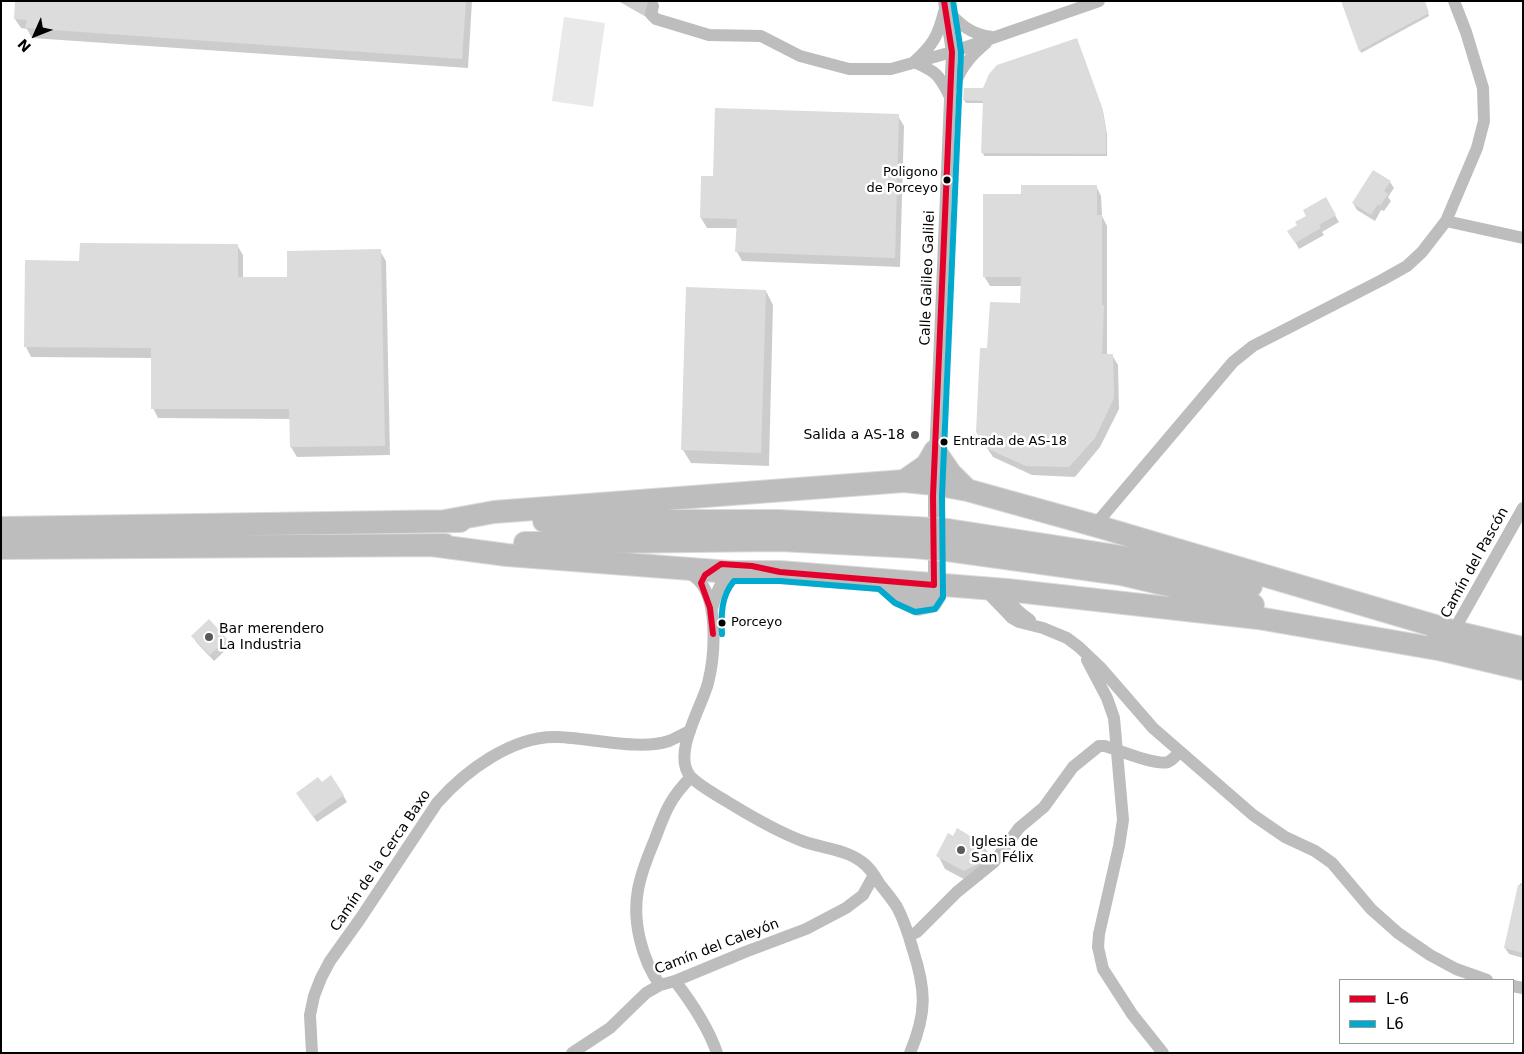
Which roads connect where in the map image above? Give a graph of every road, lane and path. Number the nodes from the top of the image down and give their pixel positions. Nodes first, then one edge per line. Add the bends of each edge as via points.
1 (1099, 1) edge
2 (1454, 1) edge
3 (944, 5) edge
4 (653, 6) dead end
5 (994, 37) junction
6 (952, 52) junction
7 (914, 62) junction
8 (950, 98) junction
9 (1446, 221) junction
10 (1523, 238) edge
11 (935, 451) junction
12 (904, 481) junction
13 (934, 490) junction
14 (967, 490) junction
15 (1523, 508) edge
16 (446, 520) junction
17 (1100, 527) junction
18 (1, 528) edge
19 (915, 538) junction
20 (431, 545) junction
21 (1, 548) edge
22 (720, 573) junction
23 (934, 585) junction
24 (983, 588) junction
25 (1007, 590) junction
26 (712, 612) junction
27 (1043, 628) junction
28 (1448, 637) junction
29 (1079, 647) junction
30 (1523, 648) edge
31 (1523, 668) edge
32 (690, 731) junction
33 (1117, 750) junction
34 (1180, 752) junction
35 (691, 777) junction
36 (874, 875) junction
37 (909, 936) junction
38 (1485, 979) edge
39 (675, 981) junction
40 (660, 985) junction
41 (312, 1053) edge
42 (572, 1053) edge
43 (717, 1053) edge
44 (910, 1053) edge
45 (1163, 1053) edge

1 - 5 street
2 - 9 street via 1484,88 1484,121 1477,148
3 - 5 street via 959,24 979,35
3 - 6 street, Calle Galileo Galilei
3 - 7 street via 939,29 930,47
4 - 7 street via 651,14 656,19 708,35 761,36 800,56 849,69 891,69
5 - 6 street
5 - 8 street via 960,70
6 - 7 street
6 - 8 street, Calle Galileo Galilei
7 - 8 street via 942,78
8 - 11 street, Calle Galileo Galilei
9 - 10 street
9 - 17 street via 1422,252 1406,266 1253,346 1233,362 1101,518
11 - 12 highway via 927,465
11 - 13 street, Calle Galileo Galilei
11 - 14 highway
12 - 13 highway
12 - 16 highway via 494,512
13 - 14 highway
13 - 23 street, Calle Galileo Galilei
14 - 17 highway
15 - 28 street, Camín del Pascón
16 - 18 highway
16 - 19 highway via 779,521
17 - 28 highway
19 - 20 highway
19 - 28 highway, bridge via 1122,557
20 - 21 highway
20 - 22 highway via 507,555
22 - 23 highway via 752,566 780,572 883,581 918,604 931,601 935,594
22 - 26 street via 722,580
22 - 26 street via 707,597
23 - 24 highway
24 - 25 highway
24 - 27 street via 1012,618
25 - 27 street via 1008,599 1018,612
25 - 28 highway
26 - 32 street via 710,674
27 - 29 street
28 - 30 highway
28 - 31 highway
29 - 33 street via 1107,698 1114,718
29 - 34 street via 1153,728
32 - 35 street via 685,756 686,769
32 - 41 street, Camín de la Cerca Baxo via 668,741 642,744 540,738 483,761 449,789 330,961 314,996 310,1015
33 - 34 street via 1166,762
33 - 37 street via 1099,746 1073,767 1044,807 1019,828 994,862
33 - 45 street via 1123,820 1098,947 1107,975
34 - 38 street via 1284,837 1315,850 1332,863 1371,909 1398,933 1456,969
35 - 36 street via 737,808 781,831 863,862
35 - 40 street via 671,799 642,871 637,892 637,920 643,954
36 - 37 street via 897,908
36 - 39 street, Camín del Caleyón via 862,895 846,908 806,929
37 - 44 street via 923,984 924,1003
39 - 40 street, Camín del Caleyón
39 - 43 street via 712,1039
40 - 42 street, Camín del Caleyón via 646,993 610,1028

